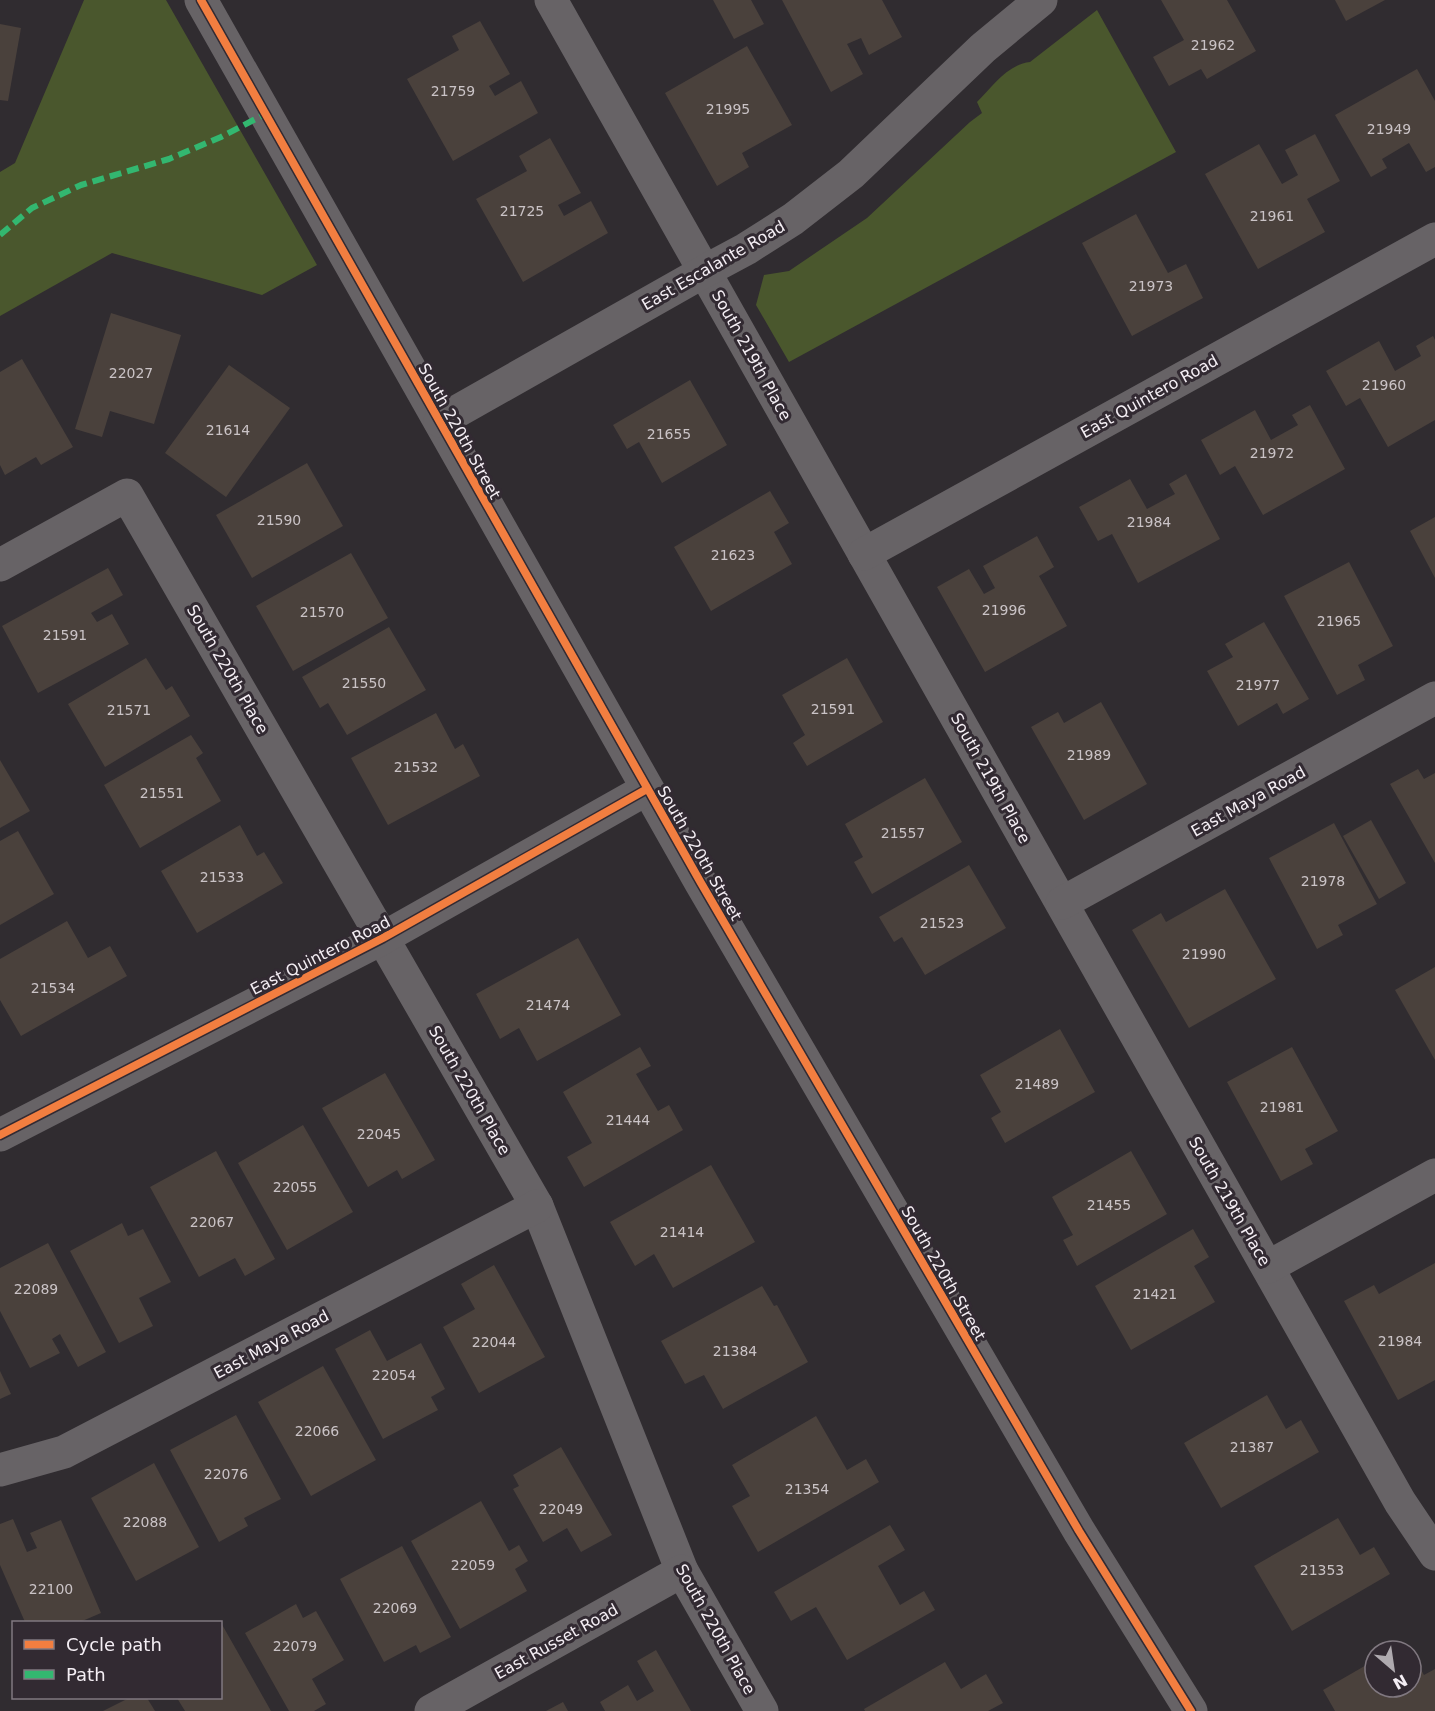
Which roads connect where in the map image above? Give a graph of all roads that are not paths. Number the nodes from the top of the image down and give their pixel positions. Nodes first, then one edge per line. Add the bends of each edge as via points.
1 (201, 0) edge
2 (551, 0) edge
3 (1041, 0) edge
4 (1435, 238) edge
5 (705, 271) junction
6 (440, 421) junction
7 (864, 554) junction
8 (0, 565) edge
9 (1435, 698) edge
10 (647, 789) junction
11 (1062, 903) junction
12 (383, 938) junction
13 (2, 1129) edge
14 (1435, 1175) edge
15 (537, 1206) junction
16 (1268, 1267) junction
17 (0, 1470) edge
18 (1435, 1554) edge
19 (682, 1571) junction
20 (430, 1711) edge
21 (762, 1711) edge
22 (1191, 1711) edge

1 - 6 street, South 220th Street
2 - 5 street, South 219th Place
3 - 5 street, East Escalante Road via 984,48 851,174 793,219
4 - 7 street, East Quintero Road
5 - 6 street, East Escalante Road
5 - 7 street, South 219th Place
6 - 10 street, South 220th Street
7 - 11 street, South 219th Place
8 - 12 street, South 220th Place via 127,495
9 - 11 street, East Maya Road
10 - 12 street, East Quintero Road
10 - 22 street, South 220th Street via 1079,1532
11 - 16 street, South 219th Place
12 - 13 street, East Quintero Road
12 - 15 street, South 220th Place
14 - 16 street
15 - 17 street, East Maya Road via 64,1452
15 - 19 street, South 220th Place
16 - 18 street, South 219th Place via 1400,1502
19 - 20 street, East Russet Road
19 - 21 street, South 220th Place

